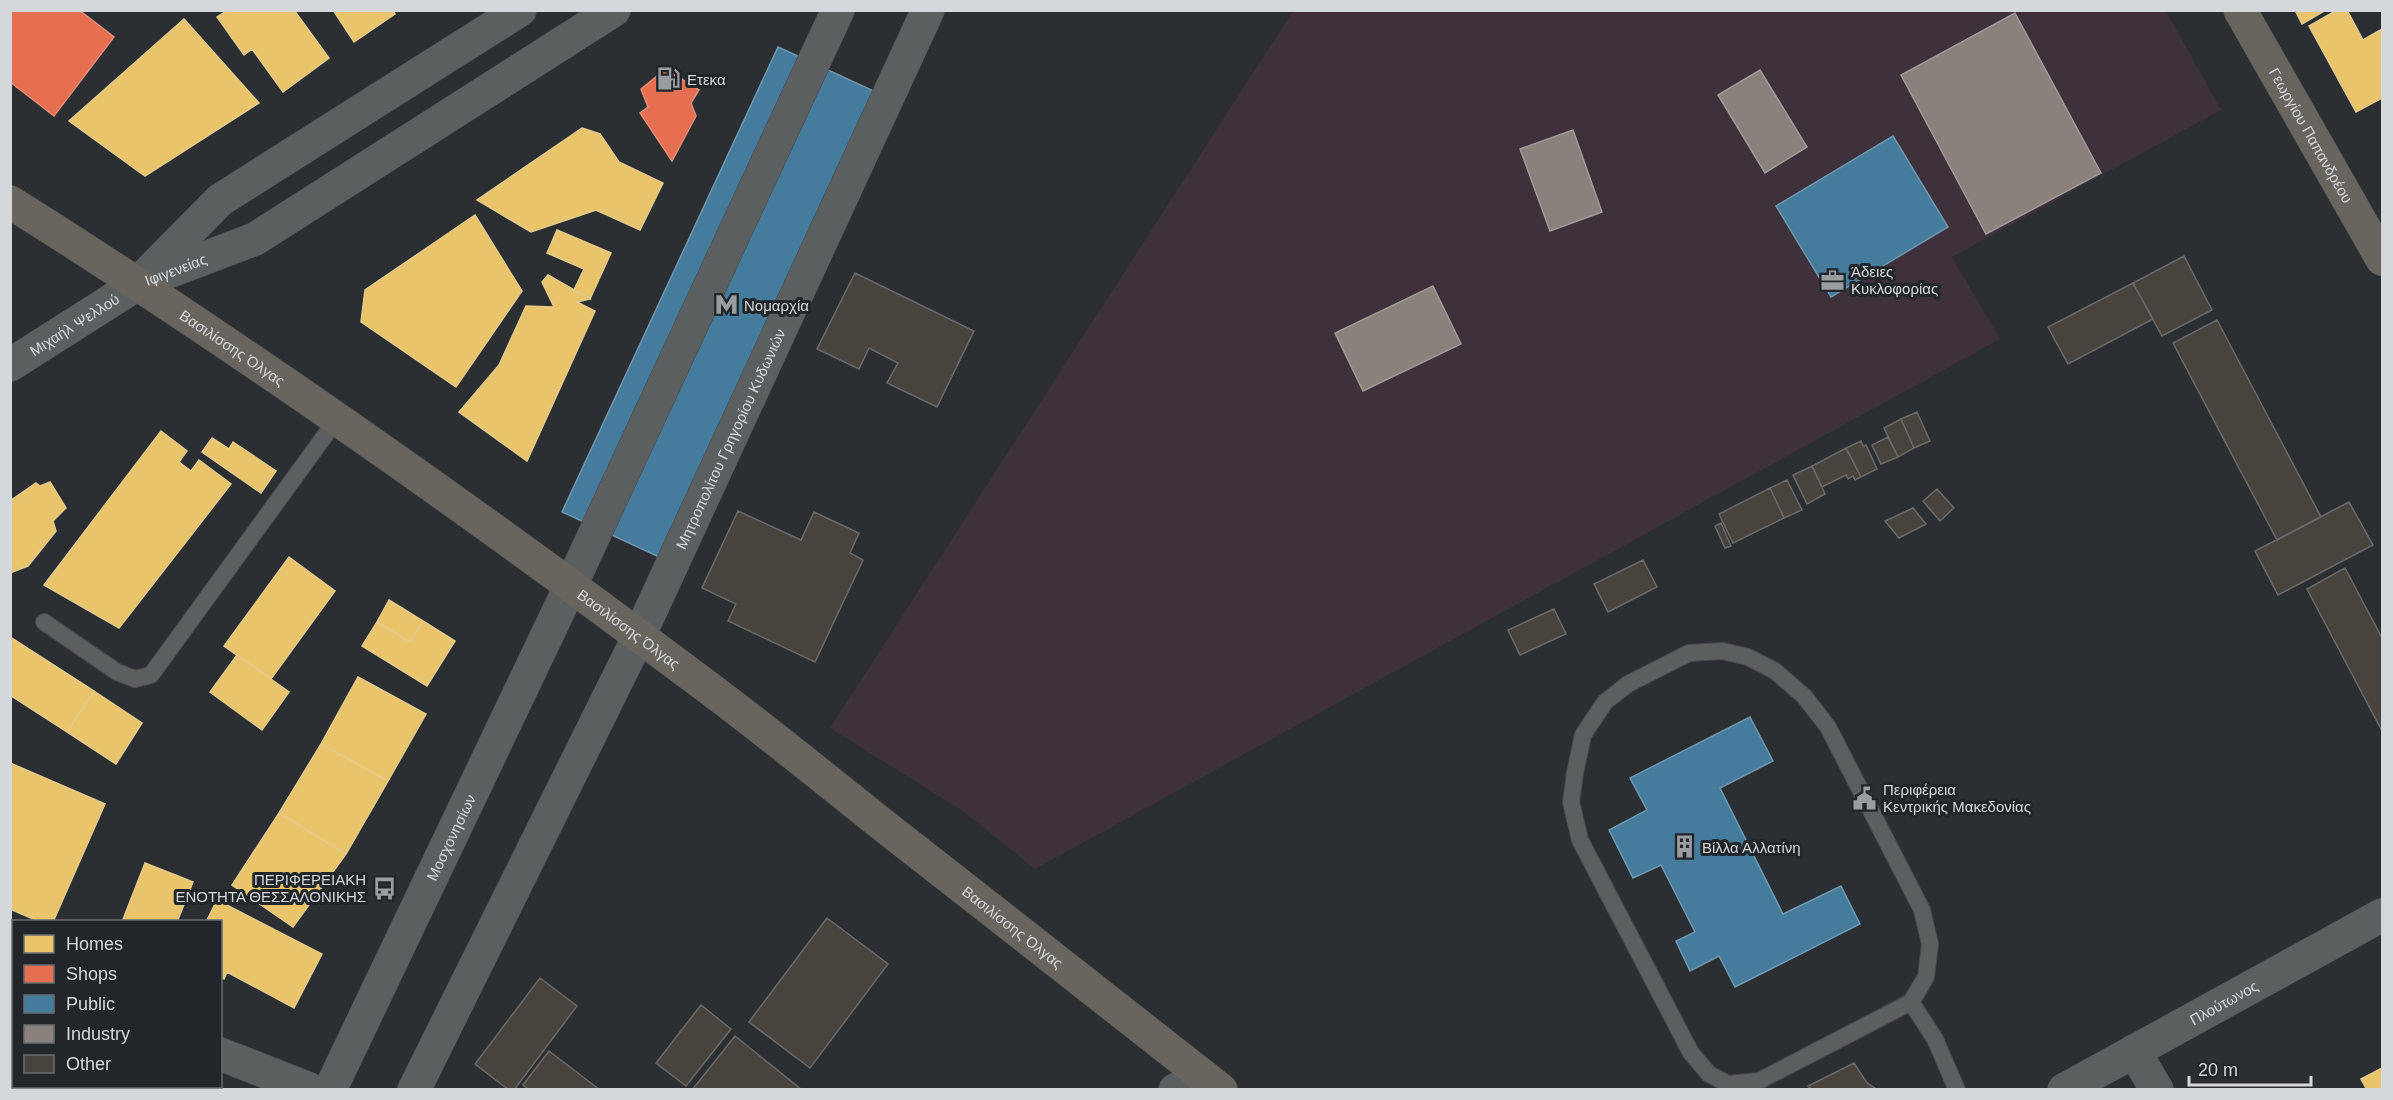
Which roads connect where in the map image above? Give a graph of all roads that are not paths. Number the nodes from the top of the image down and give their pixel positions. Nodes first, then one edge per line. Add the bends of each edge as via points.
1 (520, 10) edge
2 (614, 10) edge
3 (838, 10) edge
4 (928, 10) edge
5 (2240, 10) edge
6 (10, 202) edge
7 (2382, 259) edge
8 (139, 283) junction
9 (10, 365) edge
10 (337, 419) junction
11 (571, 585) junction
12 (44, 622) dead end
13 (639, 636) junction
14 (2382, 915) edge
15 (1911, 1002) junction
16 (2134, 1051) junction
17 (222, 1055) edge
18 (1200, 1085) edge
19 (312, 1089) edge
20 (330, 1089) edge
21 (415, 1089) edge
22 (1957, 1089) edge
23 (2064, 1089) edge
24 (2157, 1089) edge

1 - 8 main road, Ιφιγενείας via 220,200
2 - 8 main road, Ιφιγενείας via 255,239
3 - 11 main road
4 - 13 main road, Μητροπολίτου Γρηγορίου Κυδωνιών
5 - 7 main road, Γεωργίου Παπανδρέου
6 - 8 main road, Βασιλίσσης Όλγας
8 - 9 main road, Μιχαήλ Ψελλού
8 - 10 main road, Βασιλίσσης Όλγας
10 - 11 main road, Βασιλίσσης Όλγας
10 - 12 lane via 152,675 135,679 117,672
11 - 13 main road, Βασιλίσσης Όλγας
11 - 20 main road, Μοσχονησίων
13 - 18 main road, Βασιλίσσης Όλγας via 1034,941
13 - 21 main road
14 - 16 main road, Πλούτωνος
15 - 15 lane via 1926,977 1930,944 1922,910 1828,727 1804,696 1775,671 1748,657 1723,651 1689,654 1628,684 1605,702 1583,735 1575,773 1571,801 1580,840 1691,1053 1709,1074 1728,1084 1759,1081
15 - 22 lane via 1935,1039
16 - 23 main road, Πλούτωνος
16 - 24 main road
17 - 19 main road

